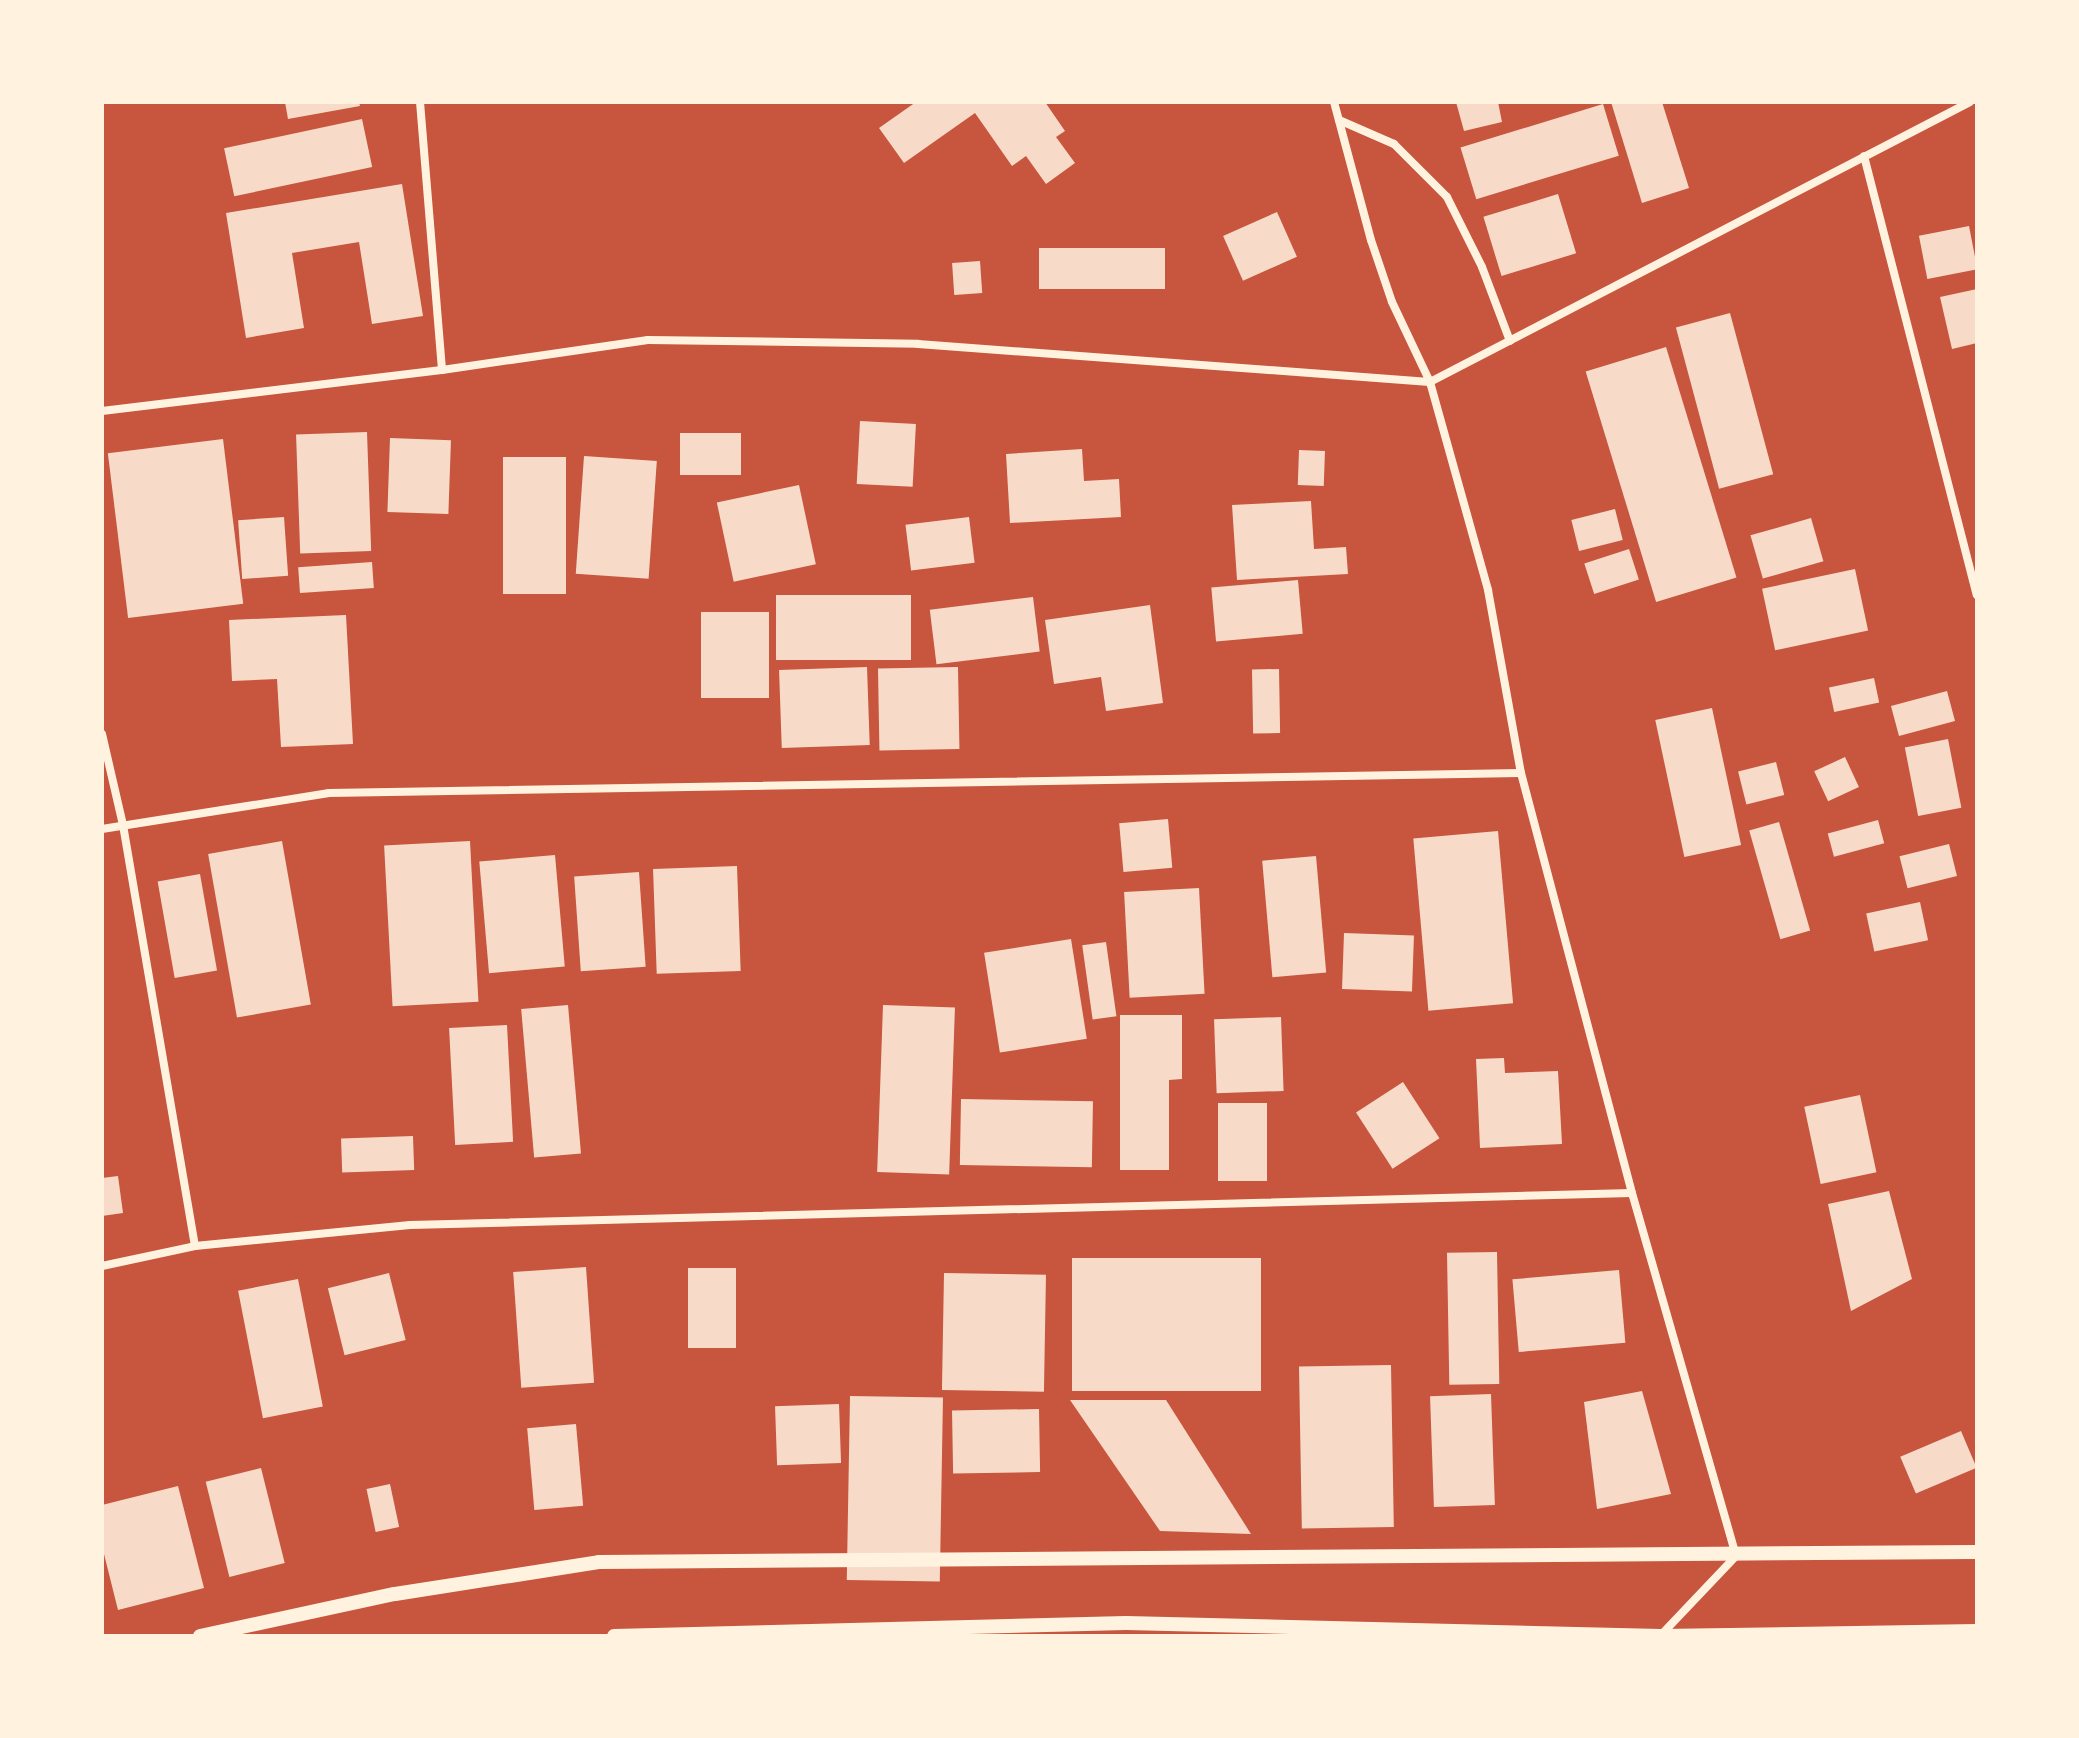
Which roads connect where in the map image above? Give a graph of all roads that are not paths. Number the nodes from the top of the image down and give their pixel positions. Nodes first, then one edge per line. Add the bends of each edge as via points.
1 (420, 102) edge
2 (1334, 102) edge
3 (1970, 102) edge
4 (1339, 120) junction
5 (1864, 156) junction
6 (1510, 341) junction
7 (442, 370) junction
8 (1430, 382) junction
9 (102, 411) edge
10 (1977, 595) edge
11 (102, 734) edge
12 (1521, 773) junction
13 (123, 825) junction
14 (102, 829) edge
15 (1632, 1193) junction
16 (195, 1246) junction
17 (102, 1266) edge
18 (1977, 1552) edge
19 (1736, 1556) junction
20 (1977, 1631) edge
21 (200, 1636) edge
22 (614, 1636) edge
23 (1661, 1636) edge

1 - 7 street
2 - 4 street
3 - 5 street
4 - 6 street via 1394,144 1447,197 1482,267
4 - 8 street via 1392,302
5 - 6 street
5 - 10 street
6 - 8 street
7 - 8 street via 648,340 918,344
7 - 9 street
8 - 12 street via 1488,590
11 - 13 street
12 - 13 street via 329,793
12 - 15 street
13 - 14 street
13 - 16 street
15 - 16 street via 410,1225
15 - 19 street
16 - 17 street
18 - 19 street
19 - 21 street via 599,1562 395,1594
19 - 23 street
20 - 23 street
22 - 23 street via 1126,1623

